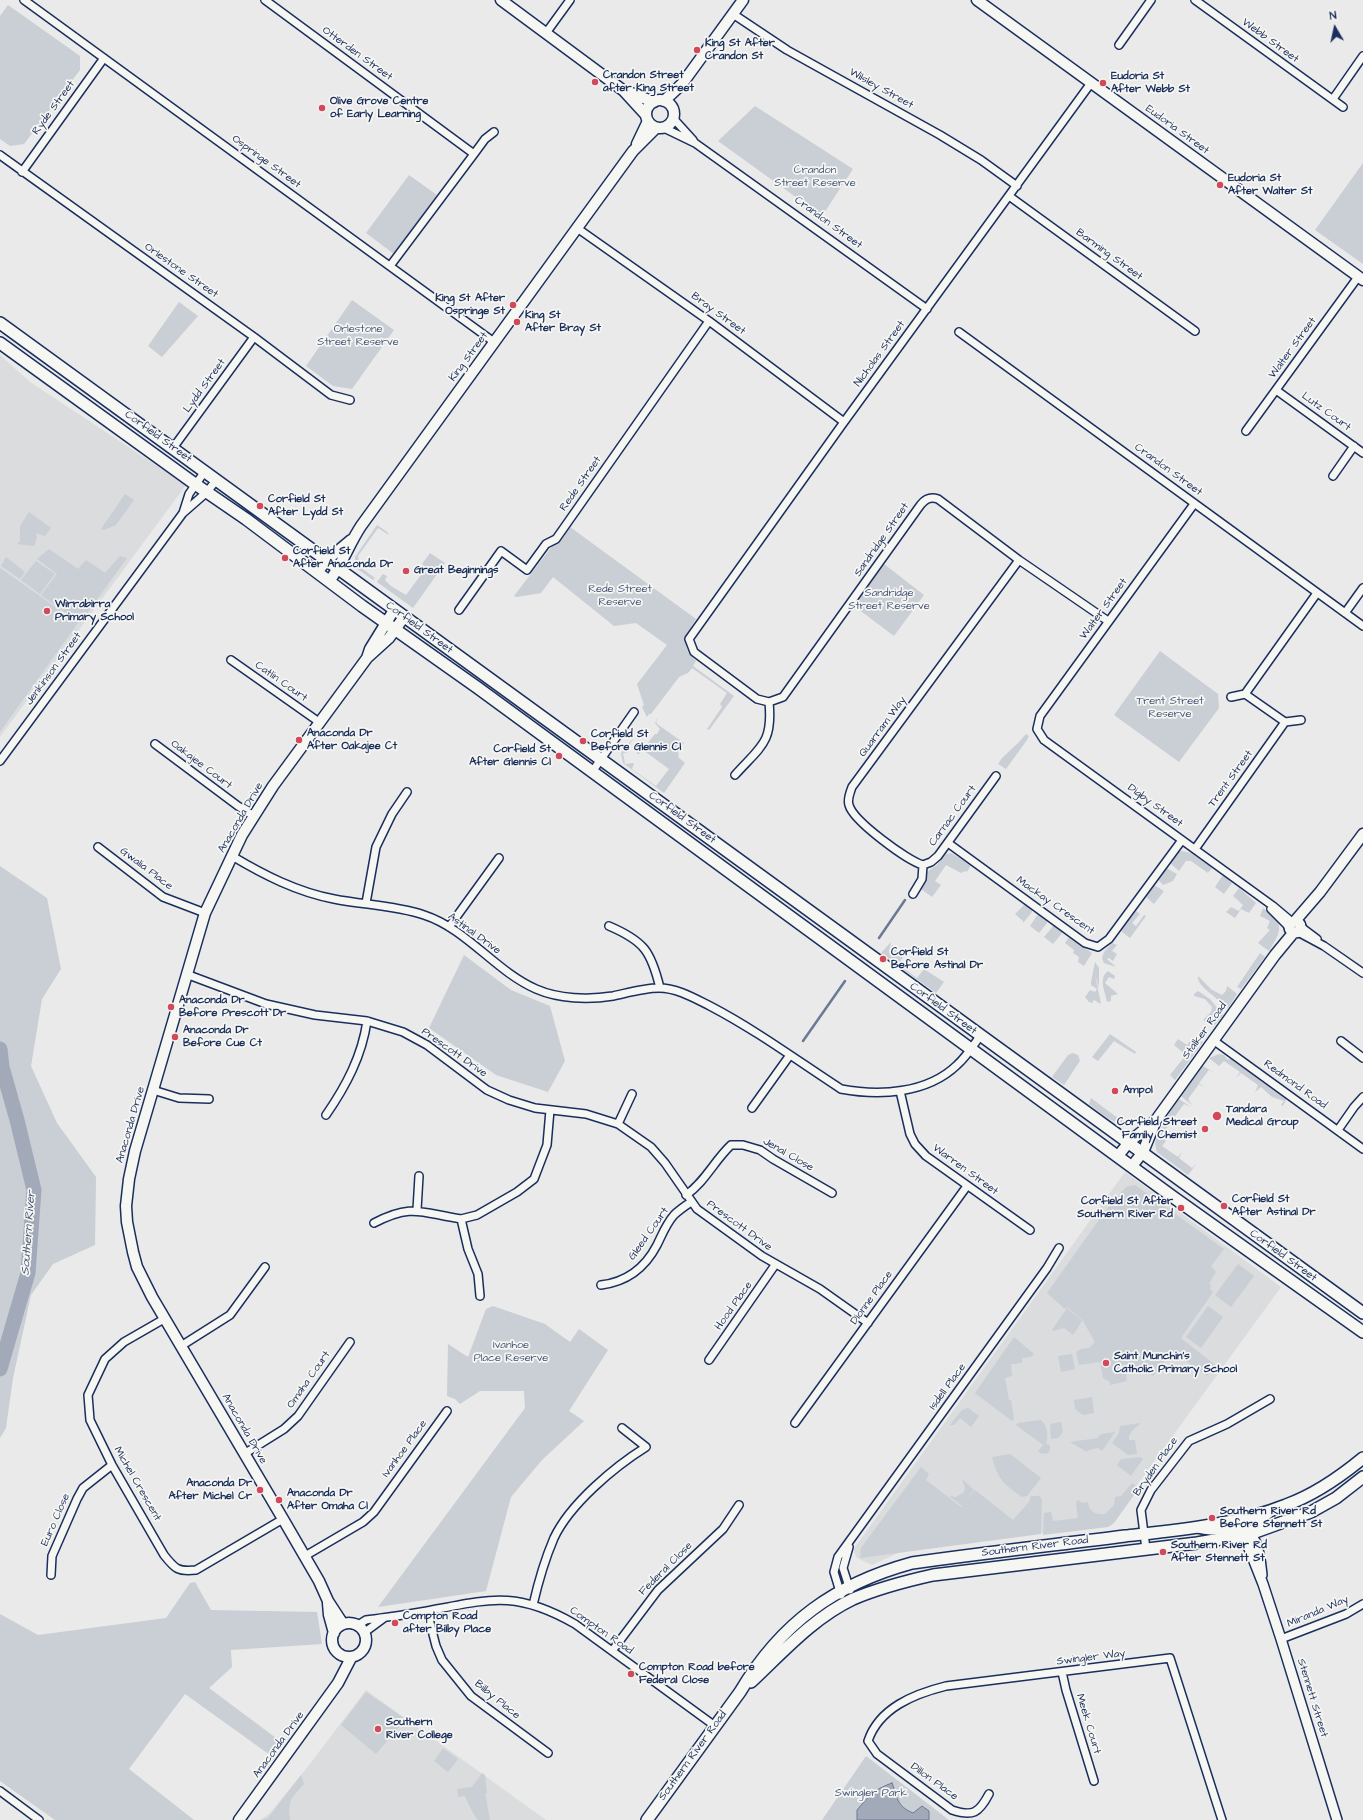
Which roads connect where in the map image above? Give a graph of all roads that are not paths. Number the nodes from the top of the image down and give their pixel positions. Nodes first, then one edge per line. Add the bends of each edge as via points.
1 (24, 0) edge
2 (265, 0) edge
3 (501, 0) edge
4 (570, 0) edge
5 (743, 0) edge
6 (977, 0) edge
7 (1151, 0) edge
8 (1195, 0) edge
9 (734, 14) junction
10 (546, 33) junction
11 (1119, 45) dead end
12 (1363, 56) edge
13 (104, 58) junction
14 (1091, 83) junction
15 (624, 91) junction
16 (1333, 99) junction
17 (664, 104) junction
18 (1344, 107) dead end
19 (647, 118) junction
20 (673, 118) junction
21 (660, 128) junction
22 (494, 132) dead end
23 (695, 143) junction
24 (633, 151) junction
25 (474, 154) junction
26 (0, 156) edge
27 (22, 172) junction
28 (1017, 186) junction
29 (1009, 196) junction
30 (576, 228) junction
31 (390, 266) junction
32 (1361, 279) edge
33 (927, 309) junction
34 (709, 321) junction
35 (0, 323) edge
36 (1196, 331) dead end
37 (958, 332) dead end
38 (254, 337) junction
39 (494, 342) junction
40 (0, 343) edge
41 (1276, 390) junction
42 (350, 400) dead end
43 (844, 422) junction
44 (1246, 431) dead end
45 (1354, 446) junction
46 (174, 448) junction
47 (1363, 453) edge
48 (205, 470) junction
49 (1333, 476) dead end
50 (216, 479) junction
51 (195, 484) junction
52 (207, 492) junction
53 (1194, 504) junction
54 (183, 513) junction
55 (353, 539) junction
56 (327, 560) junction
57 (1019, 560) junction
58 (339, 568) junction
59 (318, 571) junction
60 (330, 580) junction
61 (1363, 588) edge
62 (1317, 593) junction
63 (394, 610) junction
64 (459, 610) dead end
65 (1345, 613) junction
66 (404, 617) junction
67 (1108, 621) junction
68 (386, 622) junction
69 (1363, 626) edge
70 (396, 628) junction
71 (367, 658) junction
72 (231, 660) dead end
73 (1244, 694) junction
74 (1231, 697) dead end
75 (769, 702) junction
76 (634, 712) dead end
77 (1301, 720) dead end
78 (319, 722) junction
79 (1285, 722) junction
80 (1037, 729) joint
81 (155, 744) dead end
82 (601, 759) junction
83 (0, 761) edge
84 (592, 772) junction
85 (735, 775) dead end
86 (996, 776) dead end
87 (407, 792) dead end
88 (254, 816) junction
89 (1363, 834) edge
90 (1182, 840) junction
91 (948, 843) junction
92 (98, 847) dead end
93 (1194, 849) junction
94 (232, 856) junction
95 (499, 858) dead end
96 (923, 865) junction
97 (913, 894) dead end
98 (366, 903) junction
99 (205, 913) junction
100 (609, 926) dead end
101 (449, 927) junction
102 (1295, 927) junction
103 (1363, 973) edge
104 (186, 974) junction
105 (660, 988) junction
106 (367, 1021) junction
107 (980, 1036) junction
108 (1213, 1040) junction
109 (1341, 1041) dead end
110 (971, 1049) junction
111 (790, 1055) junction
112 (1363, 1058) edge
113 (153, 1090) junction
114 (900, 1091) junction
115 (632, 1094) dead end
116 (1363, 1097) edge
117 (209, 1099) dead end
118 (752, 1108) dead end
119 (550, 1110) junction
120 (326, 1115) dead end
121 (1156, 1120) junction
122 (618, 1124) junction
123 (1338, 1130) junction
124 (1129, 1142) junction
125 (1363, 1148) edge
126 (1142, 1152) junction
127 (1118, 1156) junction
128 (1132, 1166) junction
129 (419, 1176) dead end
130 (967, 1186) junction
131 (832, 1193) dead end
132 (686, 1195) junction
133 (691, 1202) junction
134 (418, 1210) junction
135 (461, 1219) junction
136 (374, 1223) dead end
137 (1030, 1230) dead end
138 (1059, 1248) dead end
139 (775, 1265) junction
140 (265, 1267) dead end
141 (601, 1285) dead end
142 (480, 1296) dead end
143 (1363, 1313) edge
144 (164, 1318) junction
145 (868, 1323) junction
146 (1363, 1332) edge
147 (350, 1342) dead end
148 (181, 1346) junction
149 (709, 1360) dead end
150 (1270, 1399) dead end
151 (447, 1411) dead end
152 (795, 1423) dead end
153 (622, 1428) dead end
154 (244, 1454) junction
155 (1363, 1458) edge
156 (112, 1465) junction
157 (1363, 1477) edge
158 (739, 1505) dead end
159 (1274, 1510) junction
160 (283, 1518) junction
161 (1192, 1527) junction
162 (1144, 1534) junction
163 (1250, 1534) junction
164 (852, 1537) junction
165 (1146, 1549) junction
166 (305, 1556) junction
167 (51, 1575) dead end
168 (844, 1588) junction
169 (328, 1601) junction
170 (849, 1602) junction
171 (1363, 1604) edge
172 (533, 1605) junction
173 (427, 1611) junction
174 (386, 1617) junction
175 (343, 1624) junction
176 (358, 1625) junction
177 (334, 1632) junction
178 (365, 1632) junction
179 (1281, 1639) junction
180 (612, 1651) junction
181 (346, 1657) junction
182 (1062, 1672) junction
183 (740, 1692) junction
184 (715, 1726) junction
185 (868, 1741) joint
186 (548, 1753) dead end
187 (1094, 1781) dead end
188 (0, 1791) edge
189 (989, 1794) dead end
190 (39, 1820) edge
191 (239, 1820) edge
192 (647, 1820) edge
193 (1222, 1820) edge
194 (1337, 1820) edge

1 - 13 street, Ospringe Street
2 - 25 street, Otterden Street
3 - 10 main road
4 - 10 street
5 - 9 main road
6 - 14 main road, Eudoria Street
7 - 11 street
8 - 16 street, Webb Street
9 - 17 main road
9 - 28 street, Wilsley Street via 787,50 940,135
10 - 15 main road
12 - 16 street
13 - 27 street, Ryde Street
13 - 31 street, Ospringe Street
14 - 28 street, Nicholas Street
14 - 32 main road, Eudoria Street
15 - 17 main road
15 - 19 main road
16 - 18 street, Webb Street
17 - 19 main road via 648,107
17 - 20 main road
19 - 21 main road
19 - 24 main road, King Street
20 - 21 main road via 672,122
20 - 23 street, Crandon Street
21 - 23 street, Crandon Street
21 - 24 main road, King Street
22 - 25 street
23 - 33 street, Crandon Street
24 - 30 main road, King Street
25 - 31 street
26 - 27 street, Orlestone Street
27 - 38 street, Orlestone Street
28 - 29 street, Nicholas Street
29 - 33 street, Nicholas Street
29 - 36 street, Barming Street
30 - 34 street, Bray Street
30 - 39 main road, King Street
31 - 39 street, Ospringe Street
32 - 41 street, Walter Street
33 - 43 street, Nicholas Street
34 - 43 street, Bray Street
34 - 64 street, Rede Street via 556,540 546,544 527,570 501,551
35 - 46 main road, Corfield Street
37 - 53 street, Crandon Street
38 - 42 street, Orlestone Street via 331,395
38 - 46 street, Lydd Street
39 - 55 main road, King Street
40 - 51 main road, Corfield Street
41 - 44 street, Walter Street
41 - 45 street, Lutz Court
43 - 75 street, Nicholas Street via 689,639 694,652 757,699
45 - 47 street, Lutz Court
45 - 49 street
46 - 48 main road, Corfield Street
48 - 50 main road, Corfield Street
48 - 51 street, Jenkinson Street
50 - 52 street, Jenkinson Street
50 - 56 main road, Corfield Street
51 - 52 main road, Corfield Street
51 - 54 street, Jenkinson Street
52 - 54 street, Jenkinson Street
52 - 59 main road, Corfield Street
53 - 62 street, Crandon Street
53 - 67 street, Walter Street
54 - 83 street, Jenkinson Street
55 - 56 main road, King Street
55 - 58 main road, King Street
56 - 58 main road, Corfield Street
56 - 59 main road, King Street
57 - 67 street, Sandridge Street
57 - 75 street, Sandridge Street via 938,499 927,498 788,692 783,697
57 - 96 street, Quarram Way via 852,787 849,796 848,804 858,821 912,860
58 - 60 main road, King Street
58 - 63 main road, Corfield Street
59 - 60 main road, Corfield Street
60 - 68 main road, Corfield Street
61 - 65 street
62 - 65 street, Crandon Street
62 - 73 street
63 - 66 main road, Corfield Street
63 - 68 main road, Anaconda Drive
65 - 69 street, Crandon Street
66 - 70 main road, Anaconda Drive
66 - 82 main road, Corfield Street
67 - 80 street, Walter Street via 1040,716
68 - 70 main road, Corfield Street
68 - 71 main road, Anaconda Drive
70 - 71 main road, Anaconda Drive
70 - 84 main road, Corfield Street
71 - 78 main road, Anaconda Drive
72 - 78 street, Catlin Court
73 - 74 street
73 - 79 street
75 - 85 street via 771,722 767,738
76 - 82 street
77 - 79 street
78 - 88 main road, Anaconda Drive
79 - 93 street, Trent Street
80 - 90 street, Digby Street via 1044,740
81 - 88 street, Oakajee Court
82 - 84 street
82 - 107 main road, Corfield Street
84 - 110 main road, Corfield Street
86 - 91 street, Carnac Court
87 - 98 street via 392,814 376,847
88 - 94 main road, Anaconda Drive
89 - 102 main road, Stalker Road
90 - 91 street, Mackay Crescent via 1109,939 1098,947 1085,943
90 - 93 street, Digby Street
91 - 96 street, Carnac Court via 938,856
92 - 99 street, Gwalia Place via 163,897
93 - 102 street, Digby Street
94 - 98 street, Astinal Drive via 266,877 304,891
94 - 99 main road, Anaconda Drive
95 - 101 street
96 - 97 street via 922,879
98 - 101 street, Astinal Drive via 426,915
99 - 104 main road, Anaconda Drive
100 - 105 street via 631,935 643,947 653,962
101 - 105 street, Astinal Drive via 517,979 536,989 560,996 611,996
102 - 103 street, Digby Street via 1314,936
102 - 108 main road, Stalker Road
104 - 106 street, Prescott Drive via 266,1004 315,1015
104 - 113 main road, Anaconda Drive
105 - 111 street, Astinal Drive via 687,995 733,1018
106 - 119 street, Prescott Drive via 403,1032 427,1045 487,1090 509,1100
106 - 120 street via 352,1072
107 - 110 street, Astinal Drive
107 - 124 main road, Corfield Street
108 - 121 main road, Stalker Road
108 - 123 street, Redmond Road
109 - 112 street
110 - 114 street, Astinal Drive via 957,1065 940,1078
110 - 127 main road, Corfield Street
111 - 114 street, Astinal Drive via 841,1089 859,1092
111 - 118 street
113 - 117 street via 179,1098
113 - 144 main road, Anaconda Drive via 129,1179 127,1222 138,1267
114 - 130 street, Warren Street via 908,1128 915,1144 926,1156
115 - 122 street
116 - 123 street
119 - 122 street, Prescott Drive via 586,1114
119 - 135 street via 547,1145 534,1179 477,1215
121 - 124 main road, Stalker Road
121 - 126 main road, Stalker Road
122 - 132 street, Prescott Drive via 651,1147
123 - 125 street, Redmond Road
124 - 126 main road, Corfield Street
124 - 127 main road, Stalker Road
126 - 128 main road, Stalker Road
126 - 143 main road, Corfield Street
127 - 128 main road, Corfield Street
128 - 146 main road, Corfield Street
129 - 134 street
130 - 137 street, Warren Street
130 - 145 street, Dionne Place
131 - 132 street, Jenal Close via 760,1150 743,1145 731,1145 697,1187
132 - 133 street, Prescott Drive
133 - 139 street, Prescott Drive
133 - 141 street, Gleed Court via 674,1215 656,1247 636,1272 622,1281
134 - 135 street
134 - 136 street via 393,1213
135 - 142 street via 468,1249 478,1274
138 - 164 street, Isdell Place
139 - 145 street, Prescott Drive via 825,1292
139 - 149 street, Hood Place
140 - 148 street via 230,1315
144 - 148 main road, Anaconda Drive
144 - 156 street, Michel Crescent via 124,1342 105,1359 88,1395 90,1420
145 - 152 street, Dionne Place
147 - 154 street, Omaha Court via 298,1416 284,1429
148 - 154 main road, Anaconda Drive
150 - 162 street, Bryden Place via 1227,1424 1189,1441 1145,1499 1141,1510
151 - 166 street, Ivanhoe Place via 374,1512 363,1522
153 - 172 street via 646,1447 627,1459 573,1508 554,1538
154 - 160 main road, Anaconda Drive
155 - 159 main road, Southern River Road via 1314,1492
156 - 160 street, Michel Crescent via 164,1555 173,1567 183,1571 196,1570
156 - 167 street, Euro Close via 83,1488 76,1499 52,1556
157 - 163 main road, Southern River Road via 1336,1498 1311,1512
158 - 180 street, Federal Close via 723,1529 658,1590
159 - 161 main road, Southern River Road
159 - 163 street via 1259,1520
160 - 166 main road, Anaconda Drive
161 - 162 main road, Southern River Road
161 - 163 street via 1210,1532 1241,1528
162 - 165 street, Bryden Place
162 - 168 main road, Southern River Road via 912,1563 885,1570
163 - 165 main road, Southern River Road
163 - 179 street, Stennett Street via 1257,1544 1263,1584
164 - 168 street, Isdell Place via 843,1562
164 - 168 street, Isdell Place via 834,1567
165 - 170 main road, Southern River Road via 933,1575 894,1584
166 - 169 main road, Anaconda Drive
168 - 170 street, Isdell Place
168 - 170 street, Isdell Place
168 - 183 main road, Southern River Road via 806,1614 787,1631 753,1670
169 - 175 main road, Anaconda Drive
169 - 177 main road, Anaconda Drive
170 - 183 main road, Southern River Road via 804,1631
171 - 179 street, Miranda Way via 1346,1614
172 - 173 street, Compton Road via 508,1600 490,1600
172 - 180 street, Compton Road via 568,1620
173 - 174 street, Compton Road
173 - 186 street, Bilby Place via 442,1660 471,1696
174 - 176 street, Compton Road via 366,1620
174 - 178 street, Compton Road
175 - 176 main road
175 - 177 main road
176 - 178 main road
177 - 181 main road, Anaconda Drive via 334,1648
178 - 181 main road, Anaconda Drive via 365,1648 357,1656
179 - 194 street, Stennett Street
180 - 184 street, Compton Road
181 - 191 main road, Anaconda Drive via 338,1683
182 - 185 street, Swingler Way via 946,1686 923,1692 886,1714 872,1729
182 - 187 street, Meek Court
182 - 193 street, Swingler Way via 1170,1658
183 - 184 main road, Southern River Road
184 - 192 main road, Southern River Road
185 - 189 street, Dillon Place via 877,1754 952,1810 973,1814
188 - 190 street

